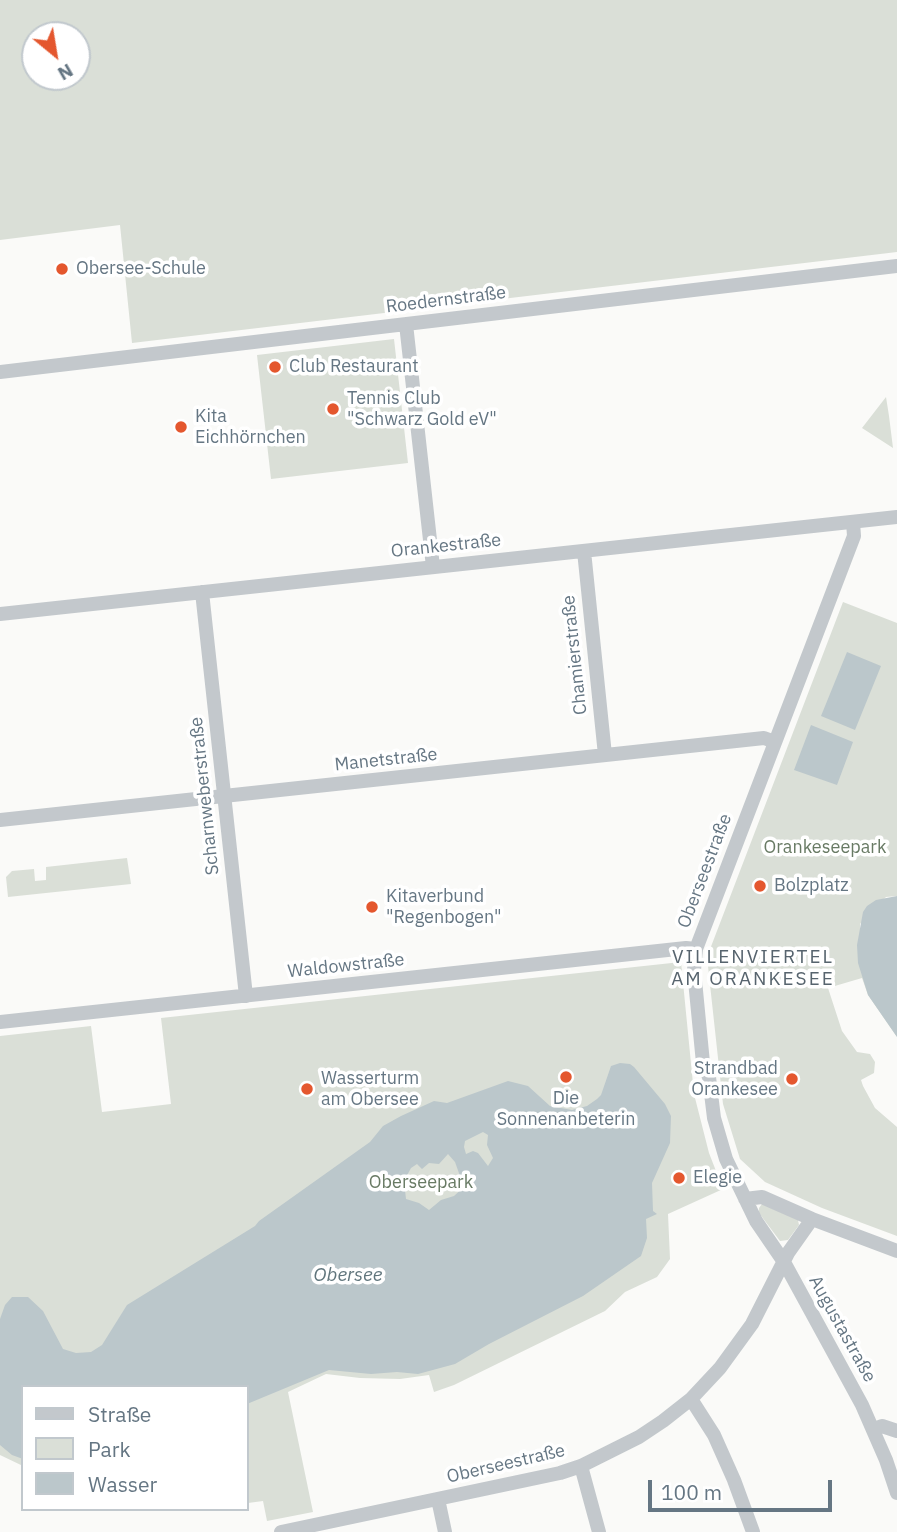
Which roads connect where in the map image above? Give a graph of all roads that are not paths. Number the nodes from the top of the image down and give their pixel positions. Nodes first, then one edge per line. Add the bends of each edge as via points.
1 (897, 266) edge
2 (406, 324) junction
3 (0, 372) edge
4 (897, 517) edge
5 (853, 522) junction
6 (583, 551) junction
7 (433, 567) junction
8 (202, 592) junction
9 (0, 614) edge
10 (775, 742) junction
11 (605, 755) junction
12 (225, 796) junction
13 (0, 820) edge
14 (696, 949) junction
15 (246, 996) junction
16 (0, 1022) edge
17 (745, 1199) junction
18 (812, 1219) junction
19 (897, 1251) edge
20 (784, 1262) junction
21 (691, 1399) junction
22 (874, 1429) junction
23 (897, 1431) edge
24 (581, 1466) junction
25 (897, 1493) edge
26 (438, 1499) junction
27 (281, 1532) edge
28 (445, 1532) edge
29 (599, 1532) edge
30 (753, 1532) edge

1 - 2 street, Roedernstraße
2 - 3 street, Roedernstraße
2 - 7 street
4 - 5 street, Orankestraße
5 - 6 street, Orankestraße
5 - 10 street, Oberseestraße via 854,536
6 - 7 street, Orankestraße
6 - 11 street, Chamierstraße
7 - 8 street, Orankestraße
8 - 9 street, Orankestraße
8 - 12 street, Scharnweberstraße
10 - 11 street, Manetstraße via 764,738
10 - 14 street, Oberseestraße
11 - 12 street, Manetstraße
12 - 13 street, Manetstraße
12 - 15 street, Scharnweberstraße
14 - 15 street, Waldowstraße
14 - 17 street, Oberseestraße via 703,1063 723,1149
15 - 16 street, Waldowstraße
17 - 18 street via 762,1197
17 - 20 street, Oberseestraße
18 - 19 street
18 - 20 street
20 - 21 street, Oberseestraße via 752,1324
20 - 22 street, Augustastraße
21 - 24 street, Oberseestraße via 639,1437
21 - 30 street via 714,1435
22 - 23 street via 882,1426
22 - 25 street, Augustastraße
24 - 26 street, Oberseestraße
24 - 29 street
26 - 27 street, Oberseestraße
26 - 28 street

